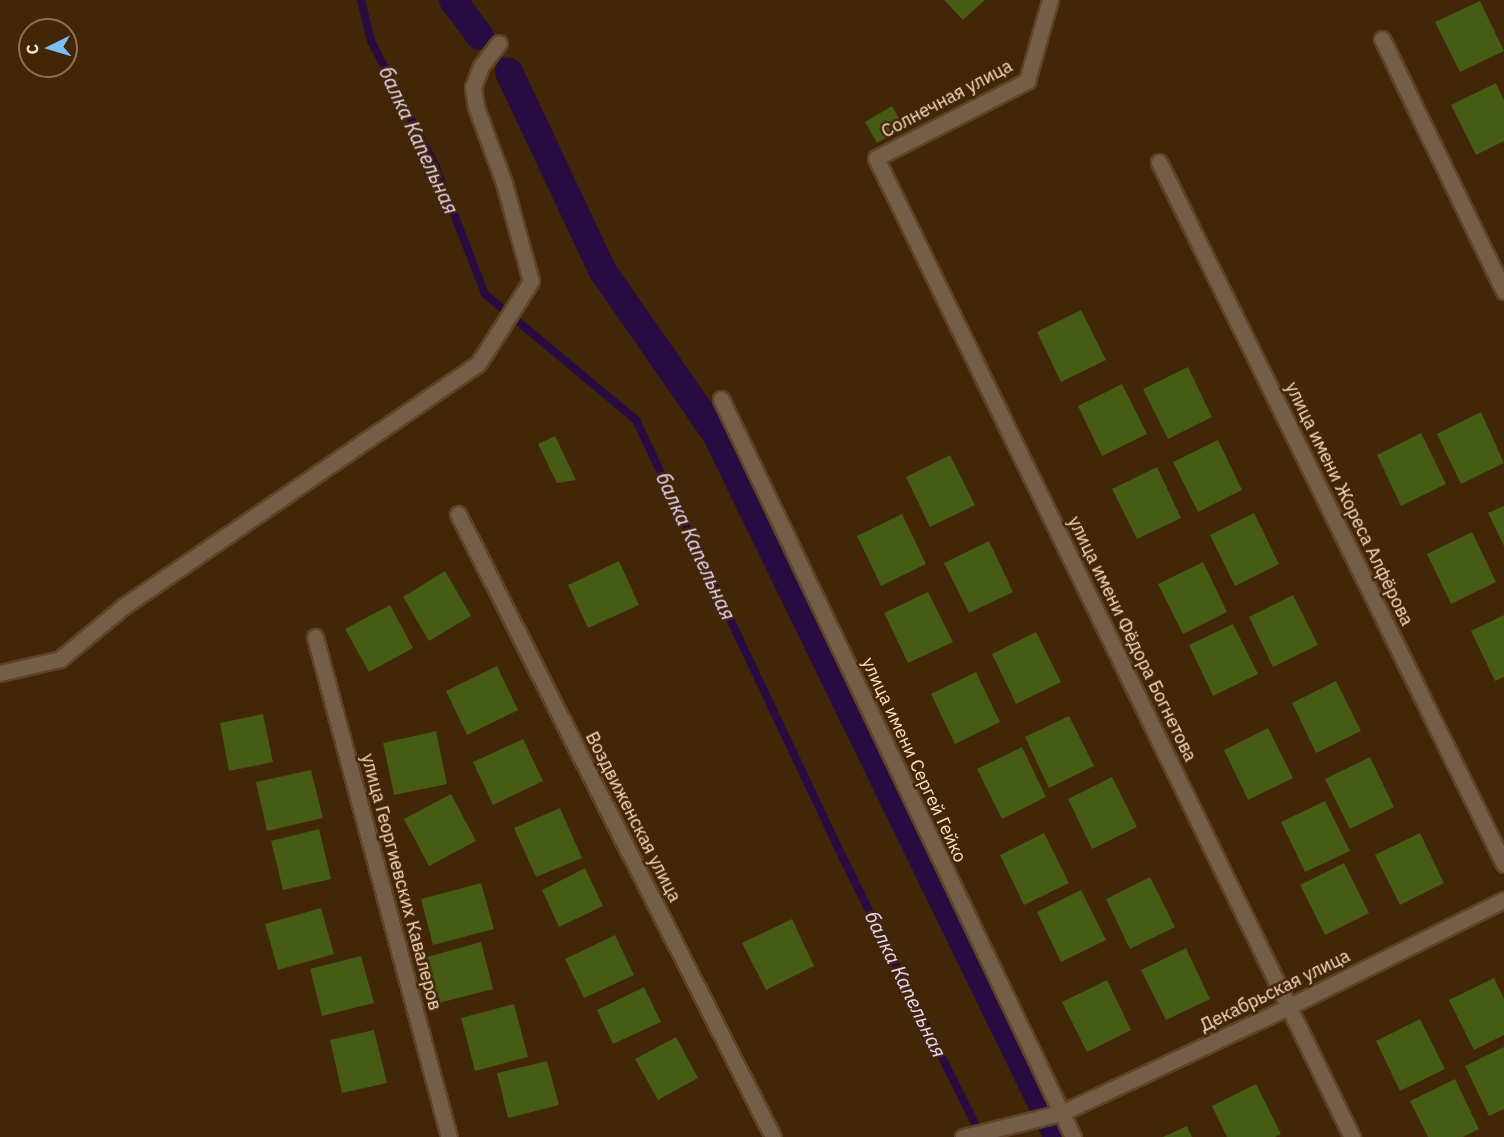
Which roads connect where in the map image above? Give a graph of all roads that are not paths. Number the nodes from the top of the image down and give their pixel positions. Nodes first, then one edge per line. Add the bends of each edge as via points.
1 (1050, 0) edge
2 (1382, 39) dead end
3 (499, 44) dead end
4 (876, 158) joint
5 (1159, 162) dead end
6 (1504, 291) edge
7 (721, 399) dead end
8 (458, 514) dead end
9 (315, 637) dead end
10 (0, 673) edge
11 (1504, 864) edge
12 (1504, 900) edge
13 (1290, 1006) junction
14 (1061, 1113) junction
15 (966, 1136) edge
16 (449, 1137) edge
17 (773, 1137) edge
18 (1073, 1137) edge
19 (1352, 1137) edge

1 - 4 street, Солнечная улица via 1027,81
2 - 6 street
3 - 10 street via 480,66 473,87 531,280 478,364 124,606 60,659
4 - 13 street, улица имени Фёдора Богнетова
5 - 11 street, улица имени Жореса Алфёрова
7 - 14 street, улица имени Сергей Гейко
8 - 17 street, Воздвиженская улица
9 - 16 street, улица Георгиевских Кавалеров
12 - 13 street, Декабрьская улица
13 - 14 street, Декабрьская улица
13 - 19 street, улица имени Фёдора Богнетова
14 - 15 street, Декабрьская улица
14 - 18 street, улица имени Сергей Гейко

